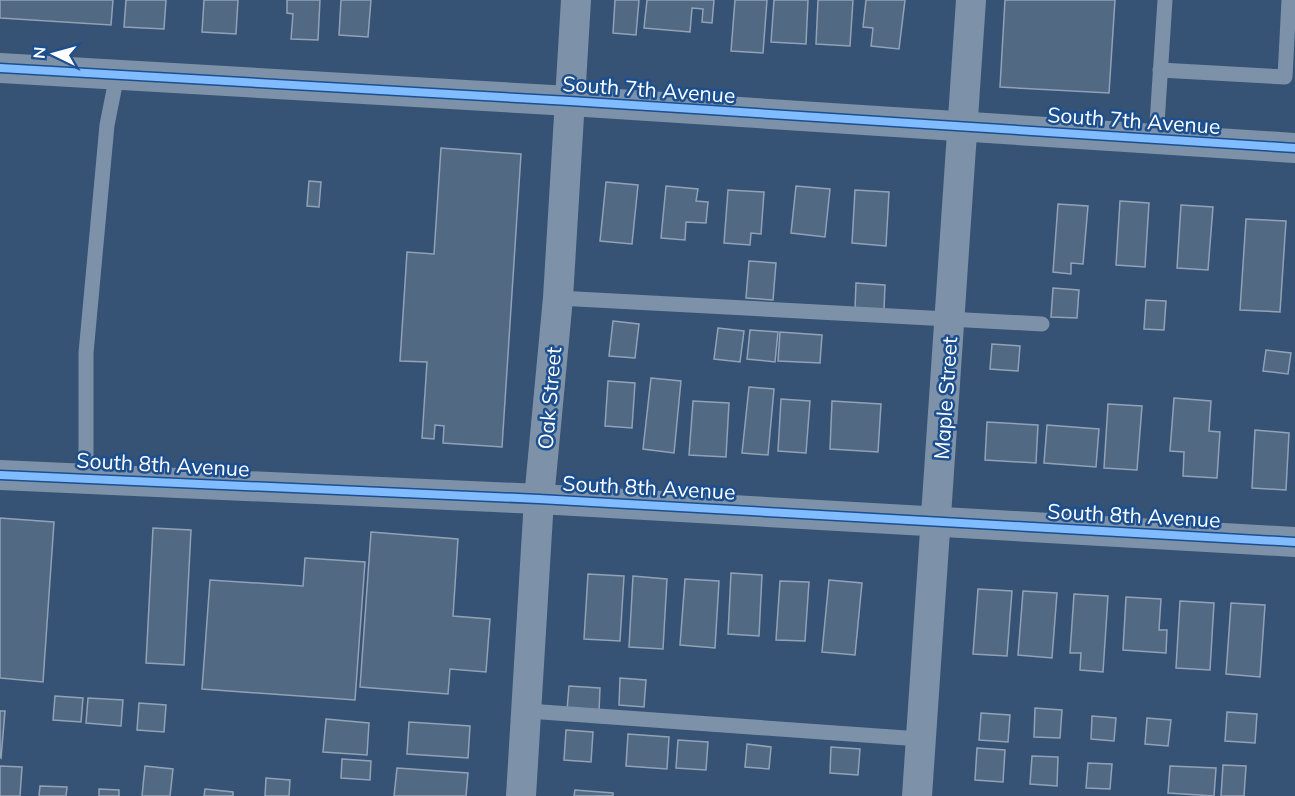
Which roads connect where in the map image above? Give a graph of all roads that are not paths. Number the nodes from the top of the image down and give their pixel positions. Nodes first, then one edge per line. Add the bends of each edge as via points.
1 (576, 0) edge
2 (971, 0) edge
3 (1165, 0) edge
4 (1289, 0) edge
5 (0, 68) edge
6 (1160, 70) junction
7 (117, 75) junction
8 (570, 101) junction
9 (962, 127) junction
10 (1156, 139) junction
11 (1295, 148) edge
12 (558, 298) junction
13 (950, 320) junction
14 (1042, 324) dead end
15 (0, 475) edge
16 (86, 479) junction
17 (539, 499) junction
18 (937, 522) junction
19 (1295, 542) edge
20 (528, 711) junction
21 (920, 739) junction
22 (521, 796) edge
23 (917, 796) edge

1 - 8 street, Oak Street
2 - 9 street, Maple Street
3 - 6 lane
4 - 6 lane via 1285,77
5 - 7 street, South 7th Avenue
6 - 10 lane
7 - 8 street, South 7th Avenue
7 - 16 lane via 107,125 86,353
8 - 9 street, South 7th Avenue
8 - 12 street, Oak Street
9 - 10 street, South 7th Avenue
9 - 13 street, Maple Street
10 - 11 street, South 7th Avenue
12 - 13 lane
12 - 17 street, Oak Street
13 - 14 lane
13 - 18 street, Maple Street
15 - 16 street, South 8th Avenue
16 - 17 street, South 8th Avenue
17 - 18 street, South 8th Avenue
17 - 20 street, Oak Street
18 - 19 street, South 8th Avenue
18 - 21 street, Maple Street
20 - 21 lane
20 - 22 street, Oak Street
21 - 23 street, Maple Street

